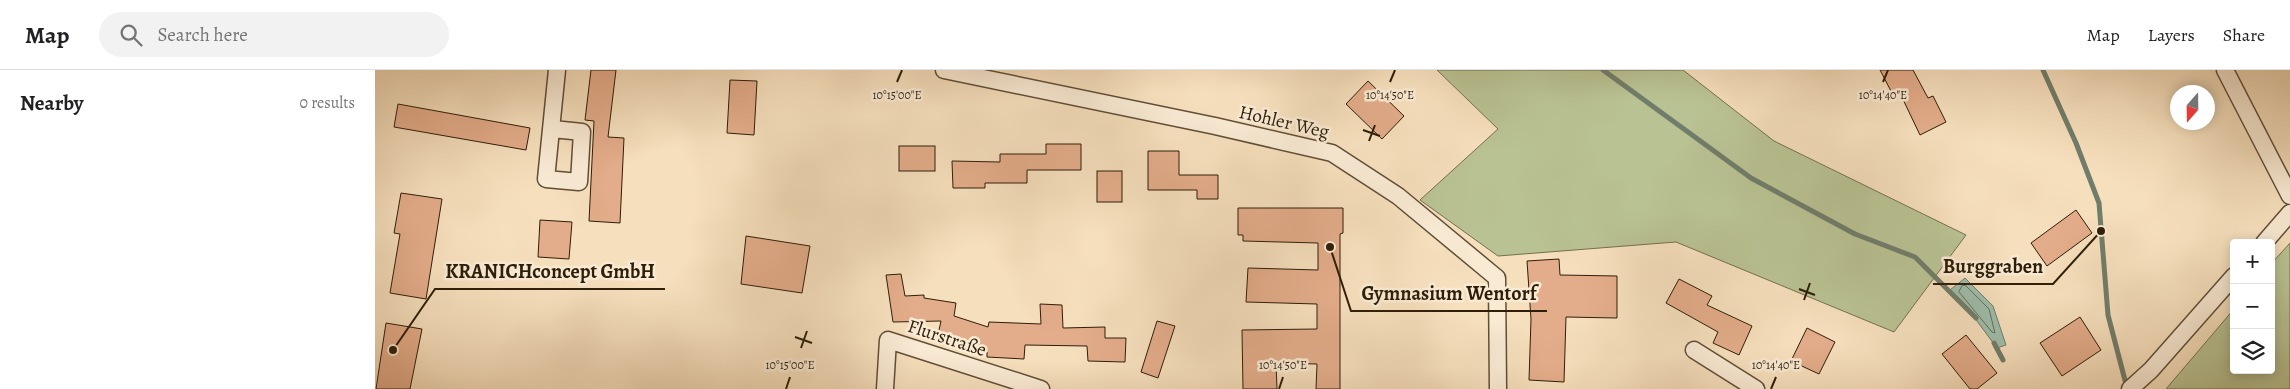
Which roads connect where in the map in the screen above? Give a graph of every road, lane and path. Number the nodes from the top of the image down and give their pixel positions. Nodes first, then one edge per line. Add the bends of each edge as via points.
1 (557, 70) edge
2 (944, 70) edge
3 (2225, 70) edge
4 (553, 129) dead end
5 (2290, 196) edge
6 (2290, 213) edge
7 (2267, 239) edge
8 (2230, 281) edge
9 (1694, 350) dead end
10 (2134, 386) edge
11 (885, 389) edge
12 (1041, 389) edge
13 (1498, 389) edge
14 (1756, 389) edge

1 - 4 street
2 - 13 street, Hohler Weg via 1332,153 1398,196 1497,278
3 - 5 street
6 - 7 street
8 - 10 street
9 - 14 street
11 - 12 street, Flurstraße via 888,340

